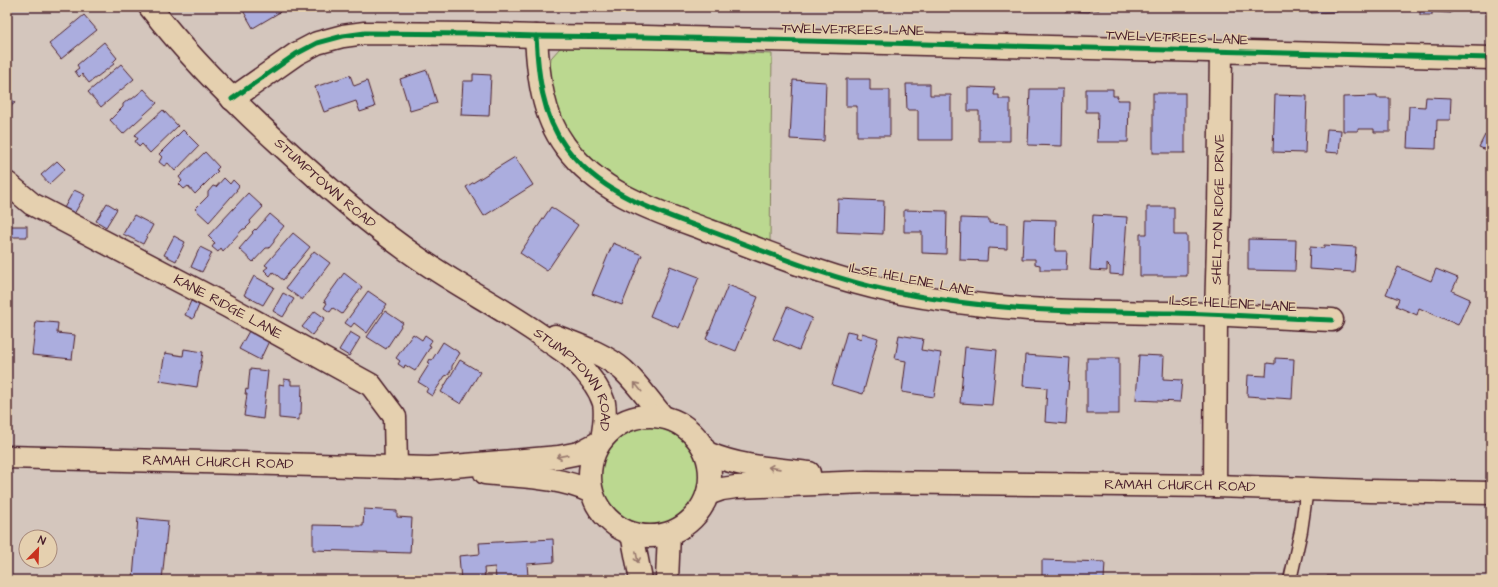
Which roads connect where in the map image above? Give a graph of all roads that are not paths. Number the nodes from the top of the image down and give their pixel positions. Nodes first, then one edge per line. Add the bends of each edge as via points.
1 (150, 7) edge
2 (536, 36) junction
3 (1221, 51) junction
4 (1491, 58) edge
5 (232, 99) junction
6 (7, 183) edge
7 (1216, 314) junction
8 (1332, 320) dead end
9 (529, 327) junction
10 (663, 417) junction
11 (600, 441) junction
12 (707, 454) junction
13 (7, 457) edge
14 (396, 467) junction
15 (430, 468) junction
16 (868, 482) junction
17 (1215, 486) junction
18 (1306, 489) junction
19 (590, 491) junction
20 (1491, 493) edge
21 (708, 494) junction
22 (632, 534) junction
23 (669, 534) junction
24 (641, 580) edge
25 (667, 580) edge
26 (1290, 580) edge

1 - 5 street, STUMPTOWN ROAD via 170,33
2 - 3 street, TWELVETREES LANE
2 - 5 street, TWELVETREES LANE via 342,36 317,43 296,54
2 - 7 street, ILSE HELENE LANE via 542,91 550,119 564,145 584,168 606,186 636,203 844,280 887,290 948,301 1030,309
3 - 4 street, TWELVETREES LANE
3 - 7 street, SHELTON RIDGE DRIVE
5 - 9 street, STUMPTOWN ROAD via 323,184 370,223 459,286
6 - 14 street, KANE RIDGE LANE via 32,204 371,385 395,417
7 - 8 street, ILSE HELENE LANE
7 - 17 street, SHELTON RIDGE DRIVE
10 -> 9 street, STUMPTOWN ROAD via 632,379 613,362 578,344
9 - 11 street, STUMPTOWN ROAD via 575,360 594,382 604,404
10 - 11 street, RAMAH CHURCH ROAD via 645,416 626,420
10 - 12 street, RAMAH CHURCH ROAD via 682,425 697,439
11 -> 15 street, RAMAH CHURCH ROAD via 579,453 559,458
11 - 19 street, RAMAH CHURCH ROAD via 590,463
16 -> 12 street, RAMAH CHURCH ROAD via 737,463
12 - 21 street, RAMAH CHURCH ROAD via 710,473
13 - 14 street, RAMAH CHURCH ROAD
14 - 15 street, RAMAH CHURCH ROAD
15 - 19 street, RAMAH CHURCH ROAD via 562,482
16 - 17 street, RAMAH CHURCH ROAD
16 - 21 street, RAMAH CHURCH ROAD via 736,487
17 - 18 street, RAMAH CHURCH ROAD
18 - 20 street, RAMAH CHURCH ROAD
18 - 26 lane via 1301,531
19 - 22 street, RAMAH CHURCH ROAD via 603,515 616,526
21 - 23 street, RAMAH CHURCH ROAD via 695,517
22 - 23 street, RAMAH CHURCH ROAD via 650,537
22 -> 24 street
23 - 25 street

